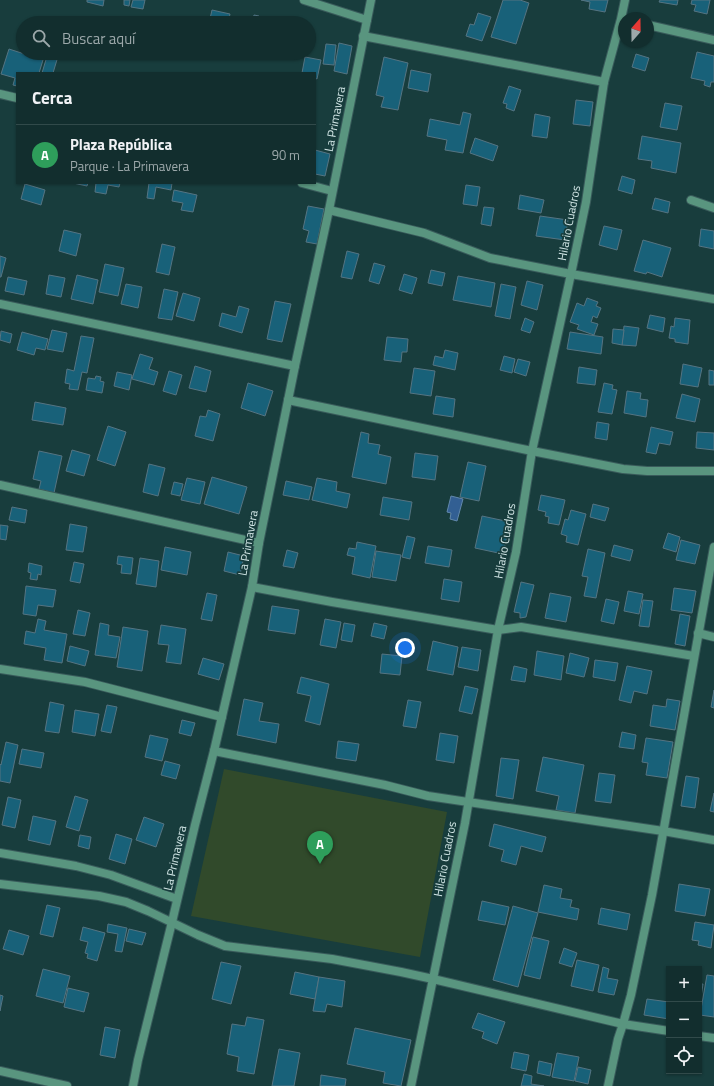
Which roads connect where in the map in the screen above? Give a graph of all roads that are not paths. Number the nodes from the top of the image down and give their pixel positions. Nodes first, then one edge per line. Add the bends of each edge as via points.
1 (304, 0) edge
2 (371, 0) edge
3 (625, 0) edge
4 (624, 12) edge
5 (367, 20) junction
6 (654, 26) edge
7 (364, 36) junction
8 (618, 36) edge
9 (714, 40) edge
10 (604, 82) junction
11 (0, 94) edge
12 (16, 98) edge
13 (306, 184) edge
14 (332, 191) junction
15 (691, 200) dead end
16 (714, 208) edge
17 (329, 210) junction
18 (571, 274) junction
19 (714, 299) edge
20 (0, 304) edge
21 (295, 366) junction
22 (288, 400) junction
23 (532, 451) junction
24 (714, 472) edge
25 (0, 485) edge
26 (259, 543) junction
27 (714, 547) edge
28 (252, 588) junction
29 (498, 630) junction
30 (698, 632) junction
31 (714, 636) edge
32 (694, 656) junction
33 (0, 669) edge
34 (222, 717) junction
35 (214, 751) junction
36 (468, 802) junction
37 (663, 831) junction
38 (714, 840) edge
39 (0, 853) edge
40 (0, 884) edge
41 (177, 899) junction
42 (172, 922) junction
43 (433, 979) junction
44 (623, 1024) junction
45 (666, 1031) edge
46 (702, 1036) edge
47 (714, 1038) edge
48 (0, 1071) edge
49 (66, 1086) edge
50 (132, 1086) edge
51 (411, 1086) edge
52 (608, 1086) edge

1 - 5 street
2 - 5 street, La Primavera
3 - 4 street, Hilario Cuadros
5 - 7 street, La Primavera
6 - 9 street
7 - 10 street
7 - 14 street, La Primavera
8 - 10 street, Hilario Cuadros
10 - 18 street, Hilario Cuadros via 586,202
11 - 12 street
13 - 14 street
14 - 17 street, La Primavera
15 - 16 street
17 - 18 street via 424,233 490,258
17 - 21 street, La Primavera
18 - 19 street
18 - 23 street, Hilario Cuadros
20 - 21 street
21 - 22 street, La Primavera
22 - 23 street
22 - 26 street, La Primavera
23 - 24 street via 623,469
23 - 29 street, Hilario Cuadros via 516,552
25 - 26 street
26 - 28 street, La Primavera
27 - 30 street
28 - 29 street
28 - 34 street, La Primavera
29 - 32 street via 521,627
29 - 36 street, Hilario Cuadros
30 - 31 street
30 - 32 street
32 - 37 street
33 - 34 street via 85,682
34 - 35 street, La Primavera
35 - 36 street
35 - 41 street, La Primavera
36 - 37 street
36 - 43 street, Hilario Cuadros
37 - 38 street
37 - 44 street via 652,895
39 - 41 street via 76,866 111,875
40 - 42 street via 99,896 126,902
41 - 42 street, La Primavera
42 - 43 street via 198,936 225,946 332,959
42 - 50 street, La Primavera
43 - 44 street
43 - 51 street, Hilario Cuadros
44 - 45 street
44 - 52 street
46 - 47 street
48 - 49 street

